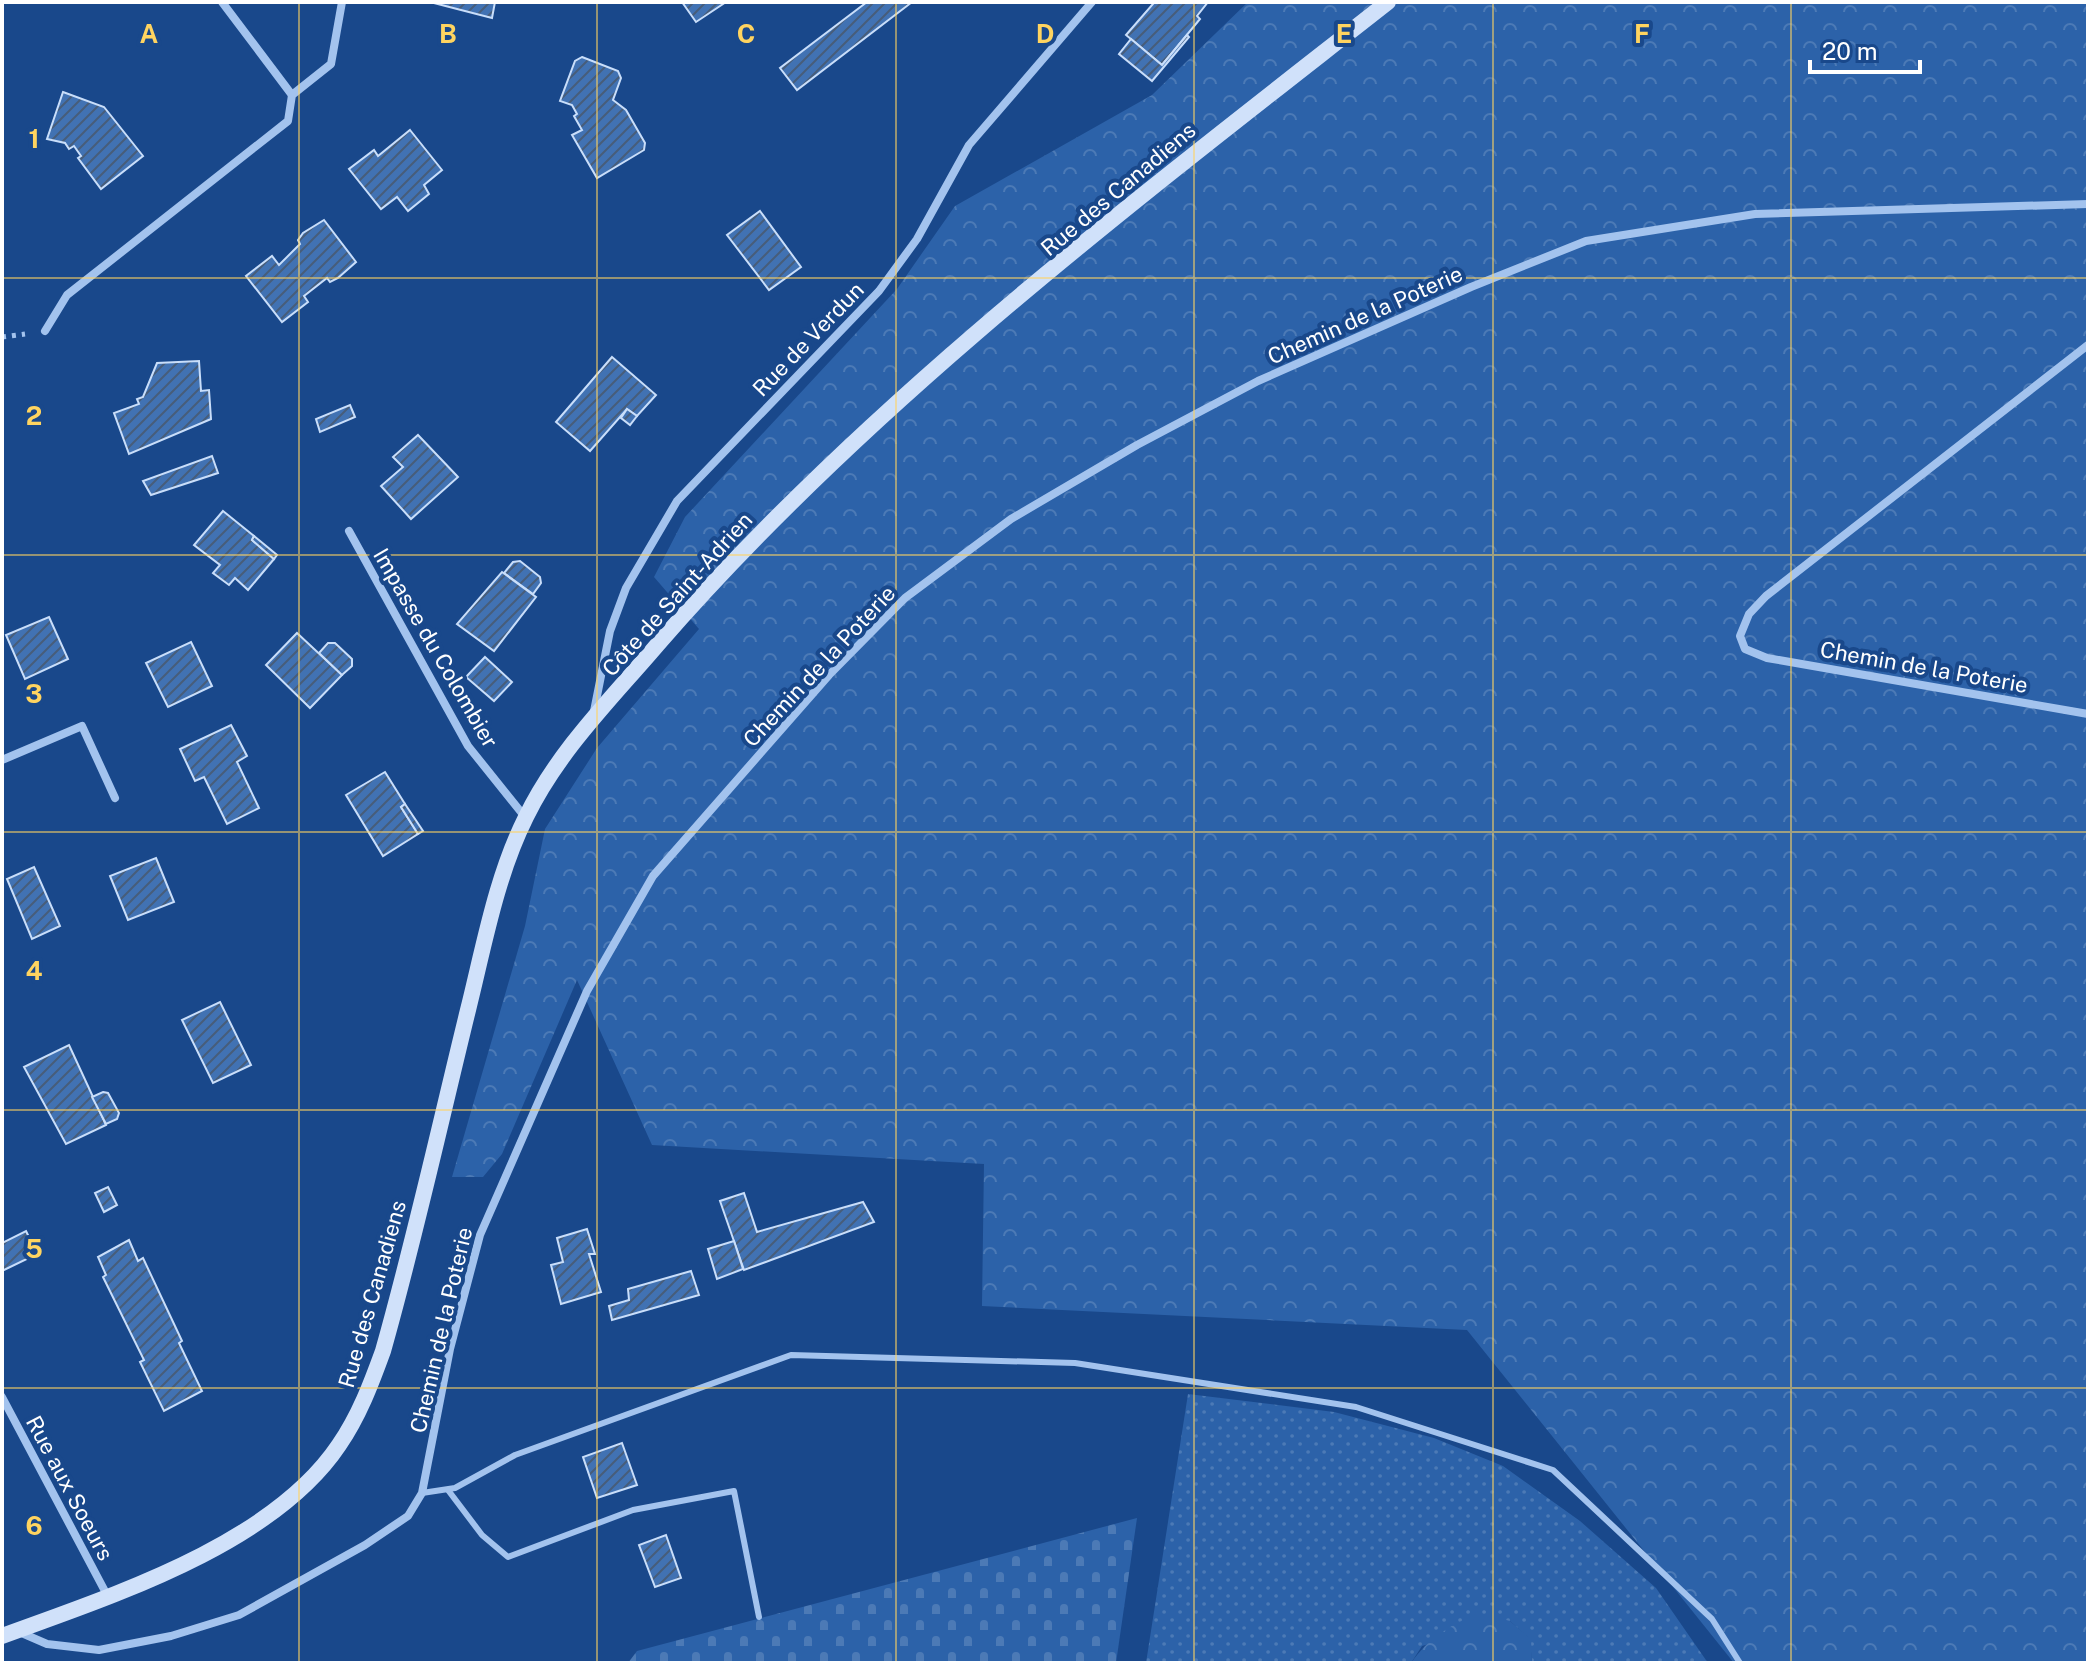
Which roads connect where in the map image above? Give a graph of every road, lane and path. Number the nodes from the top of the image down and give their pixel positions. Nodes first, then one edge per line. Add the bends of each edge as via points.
1 (222, 2) edge
2 (342, 2) edge
3 (1092, 2) edge
4 (1388, 2) edge
5 (292, 95) junction
6 (2088, 204) edge
7 (45, 331) dead end
8 (2088, 345) edge
9 (881, 417) joint
10 (349, 531) dead end
11 (2088, 714) edge
12 (593, 720) junction
13 (2, 760) edge
14 (115, 798) dead end
15 (525, 818) junction
16 (2, 1397) edge
17 (448, 1490) junction
18 (422, 1493) junction
19 (107, 1595) junction
20 (759, 1617) dead end
21 (9, 1633) edge
22 (1740, 1663) edge

1 - 5 street
2 - 5 street via 331,64
3 - 12 street, Rue de Verdun via 969,145 917,239 879,291 677,501 626,588 610,631
4 - 9 main road, Rue des Canadiens via 1163,178
5 - 7 street via 288,121 67,295
6 - 18 street, Chemin de la Poterie via 1755,214 1586,241 1272,375 1164,430 1011,519 905,598 829,675 653,876 587,991 480,1235 450,1349
8 - 11 street, Chemin de la Poterie via 1766,596 1749,614 1740,636 1745,649 1767,658
9 - 12 main road, Côte de Saint-Adrien via 719,574
10 - 15 street, Impasse du Colombier via 468,746
12 - 15 main road, Côte de Saint-Adrien via 563,754
13 - 14 street via 82,726
15 - 19 main road, Rue des Canadiens via 486,935 394,1313 367,1398 339,1447 276,1509 239,1536
16 - 19 street, Rue aux Soeurs
17 - 18 lane
17 - 20 lane via 482,1535 508,1557 633,1510 734,1491
17 - 22 lane via 515,1455 791,1355 1075,1363 1356,1407 1553,1470 1712,1619
18 - 21 street, Chemin de la Poterie via 408,1516 365,1545 239,1615 99,1650
19 - 21 main road, Rue des Canadiens

